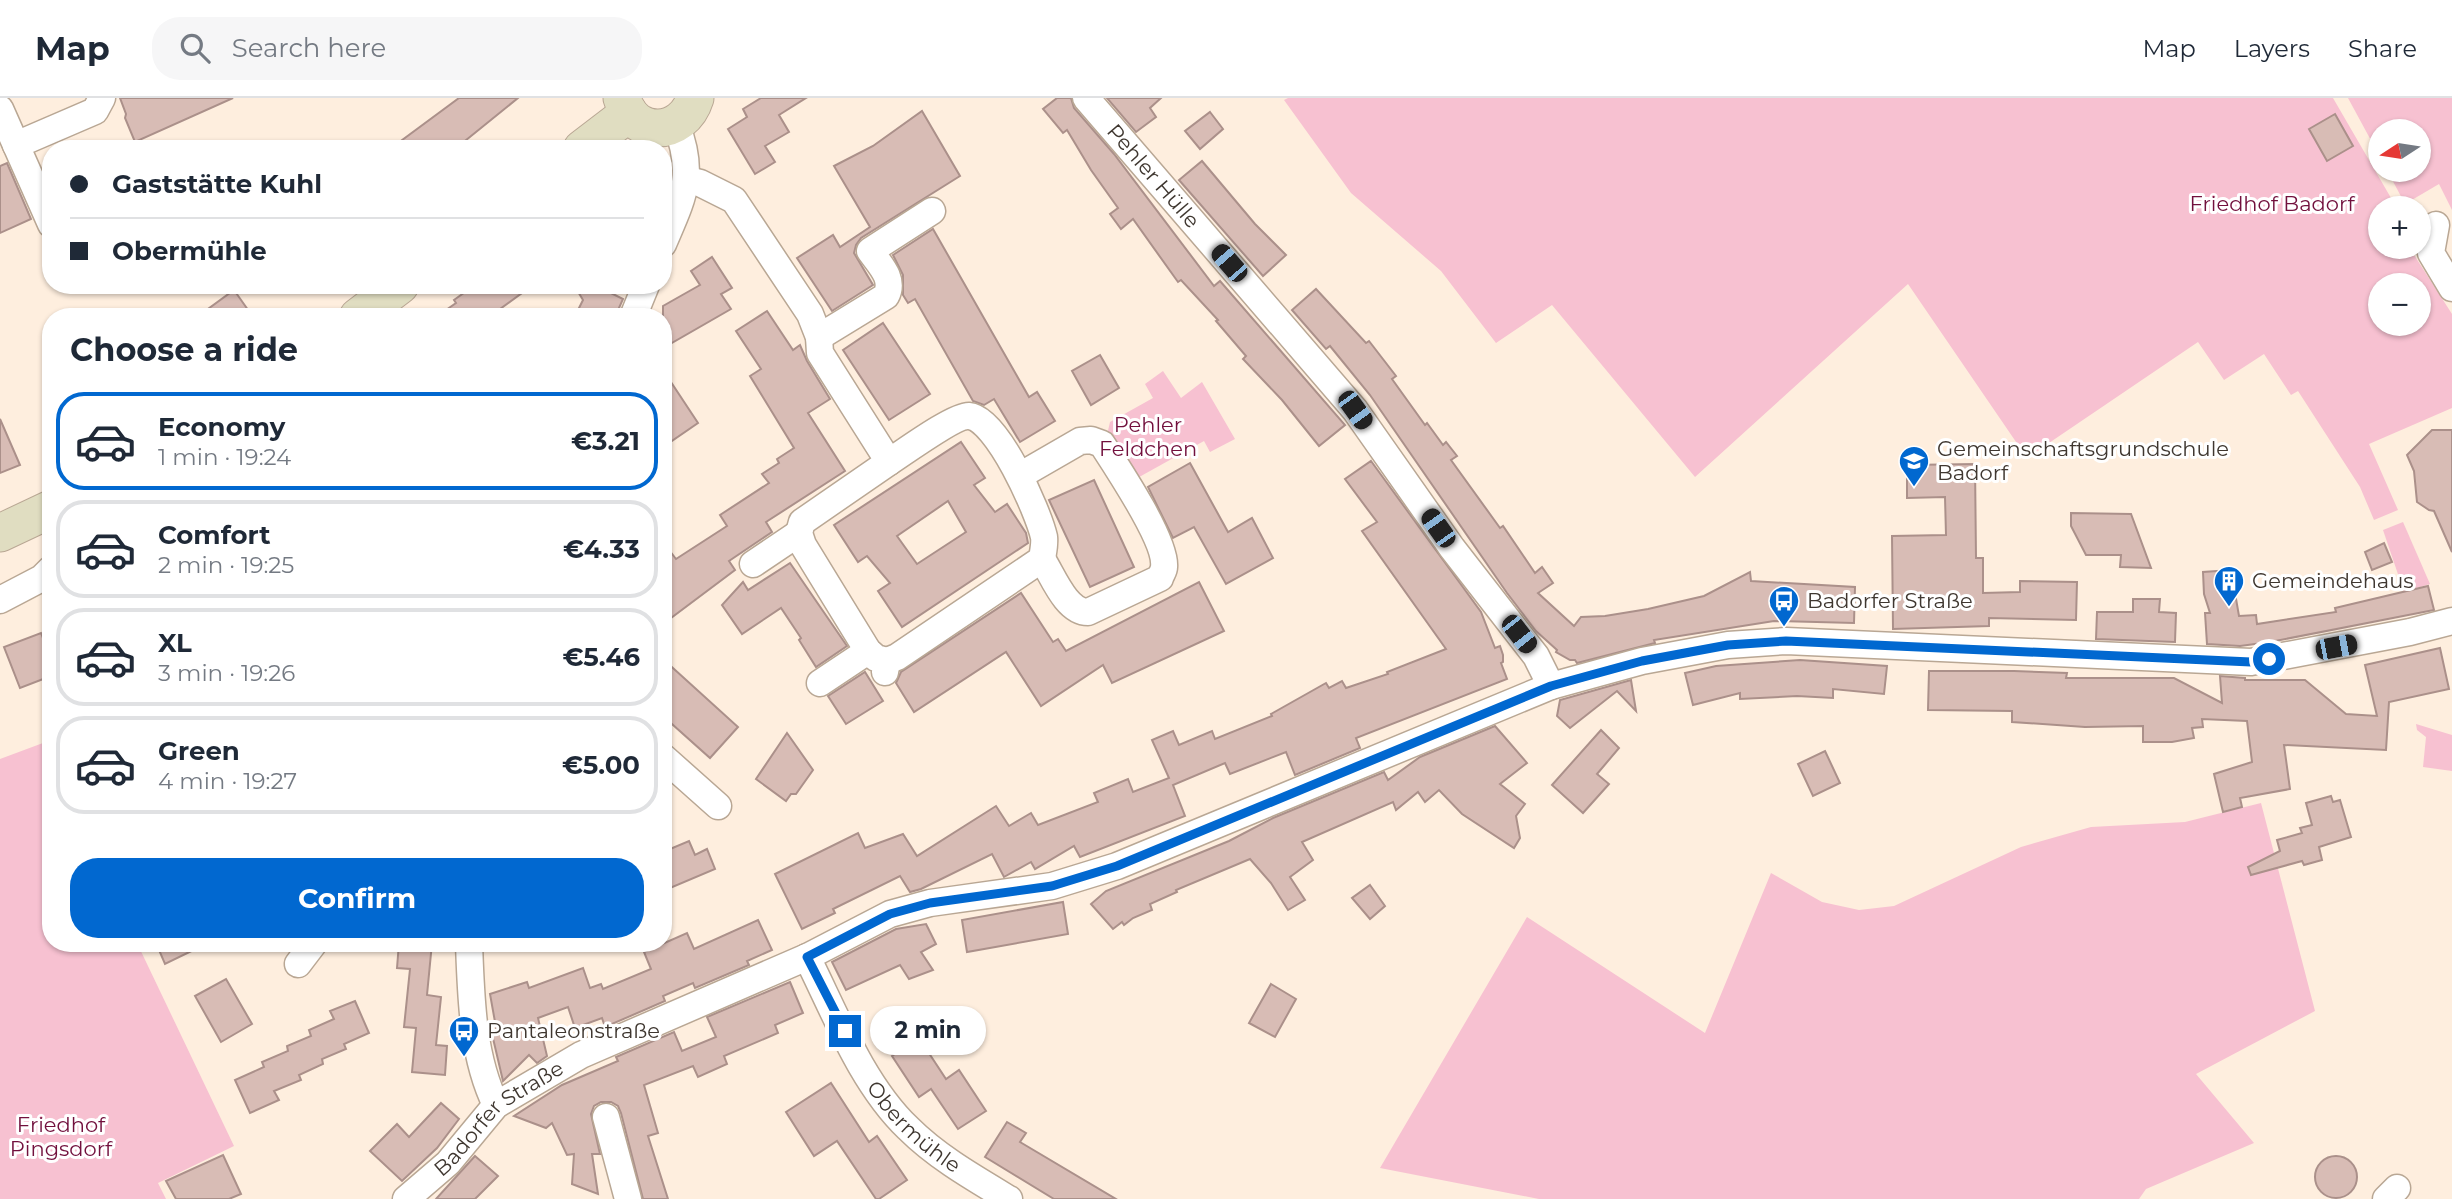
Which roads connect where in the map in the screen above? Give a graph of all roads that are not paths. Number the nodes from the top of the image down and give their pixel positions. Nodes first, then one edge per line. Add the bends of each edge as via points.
1 (102, 98) edge
2 (1086, 98) edge
3 (625, 106) edge
4 (0, 109) edge
5 (686, 111) edge
6 (591, 140) edge
7 (16, 145) junction
8 (687, 180) junction
9 (42, 204) edge
10 (932, 211) dead end
11 (672, 220) edge
12 (2436, 225) dead end
13 (2452, 288) edge
14 (388, 294) edge
15 (370, 308) edge
16 (819, 337) junction
17 (889, 462) junction
18 (1021, 475) junction
19 (42, 518) edge
20 (0, 533) edge
21 (799, 533) junction
22 (1042, 559) junction
23 (753, 564) dead end
24 (42, 578) edge
25 (0, 600) edge
26 (2452, 621) edge
27 (880, 661) junction
28 (820, 682) dead end
29 (1551, 686) junction
30 (672, 765) edge
31 (718, 806) dead end
32 (469, 952) edge
33 (807, 957) junction
34 (496, 1105) junction
35 (606, 1117) dead end
36 (406, 1199) edge
37 (628, 1199) edge
38 (1009, 1199) edge

1 - 7 street via 95,111
2 - 29 street, Pehler Hülle via 1355,410 1452,548 1536,656
3 - 5 main road via 645,126 666,128
3 - 6 main road
4 - 7 street
5 - 8 street
7 - 9 street
8 - 11 street
8 - 16 street via 734,200 810,314
10 - 16 street via 870,251 889,279 887,296
12 - 13 street via 2431,253
14 - 15 main road
16 - 17 street via 820,353
17 - 18 street via 955,420 969,416 984,423
17 - 21 street via 802,522
18 - 22 street via 1045,541
18 - 22 street via 1080,441 1102,444 1146,515 1164,567 1160,578 1088,612 1078,612
19 - 20 main road
21 - 23 street
21 - 27 street
22 - 27 street via 897,657
24 - 25 street
26 - 29 street, Badorfer Straße via 2251,662 1786,641 1728,645 1642,661
27 - 28 street
29 - 33 street, Badorfer Straße via 1117,866 1052,886 930,903 890,914
30 - 31 street
32 - 34 street via 478,1052
33 - 34 street, Badorfer Straße via 581,1055
33 - 38 street, Obermühle via 870,1081 907,1128 953,1166
34 - 36 street, Badorfer Straße via 448,1163
35 - 37 street

